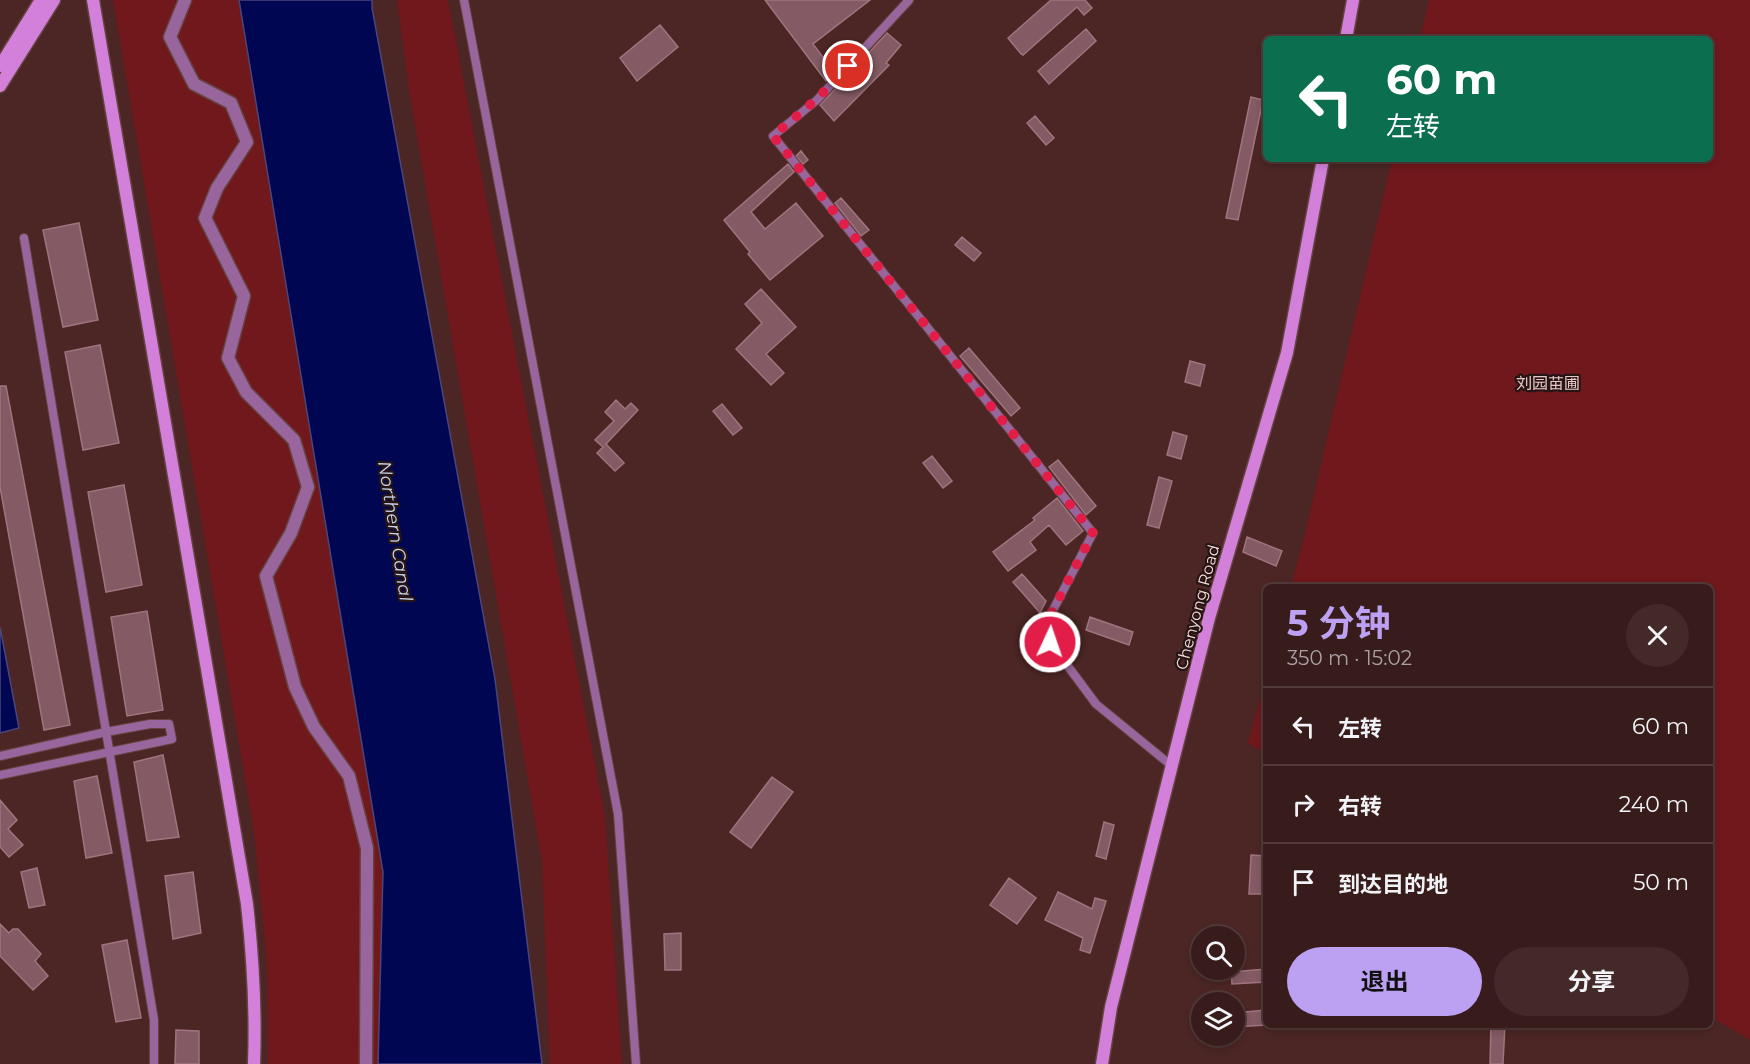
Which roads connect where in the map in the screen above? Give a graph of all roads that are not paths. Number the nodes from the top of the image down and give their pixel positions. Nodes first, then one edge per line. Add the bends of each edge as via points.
1 (41, 0) edge
2 (54, 0) edge
3 (93, 0) edge
4 (185, 0) edge
5 (464, 0) edge
6 (909, 0) edge
7 (1353, 0) edge
8 (1347, 36) edge
9 (0, 66) edge
10 (0, 86) edge
11 (1322, 162) edge
12 (24, 238) dead end
13 (106, 732) junction
14 (109, 752) junction
15 (0, 756) edge
16 (1172, 766) junction
17 (0, 775) edge
18 (154, 1064) edge
19 (254, 1064) edge
20 (366, 1064) edge
21 (636, 1064) edge
22 (1102, 1064) edge

1 - 9 street
2 - 10 street
3 - 19 street via 247,904 253,957
4 - 20 street via 170,37 194,84 231,103 247,142 217,188 205,218 244,296 228,358 246,392 294,440 308,487 291,533 266,576 296,687 314,727 349,776 367,848
5 - 21 lane via 618,814
6 - 16 lane via 817,99 773,136 1093,533 1051,614 1050,642 1096,704
7 - 8 street
11 - 16 street, Chenyong Road via 1287,353 1209,618
12 - 13 lane
13 - 14 lane
13 - 14 lane via 169,724 172,738
13 - 15 lane
14 - 17 lane
14 - 18 lane via 154,1020
16 - 22 street, Chenyong Road via 1111,1007

